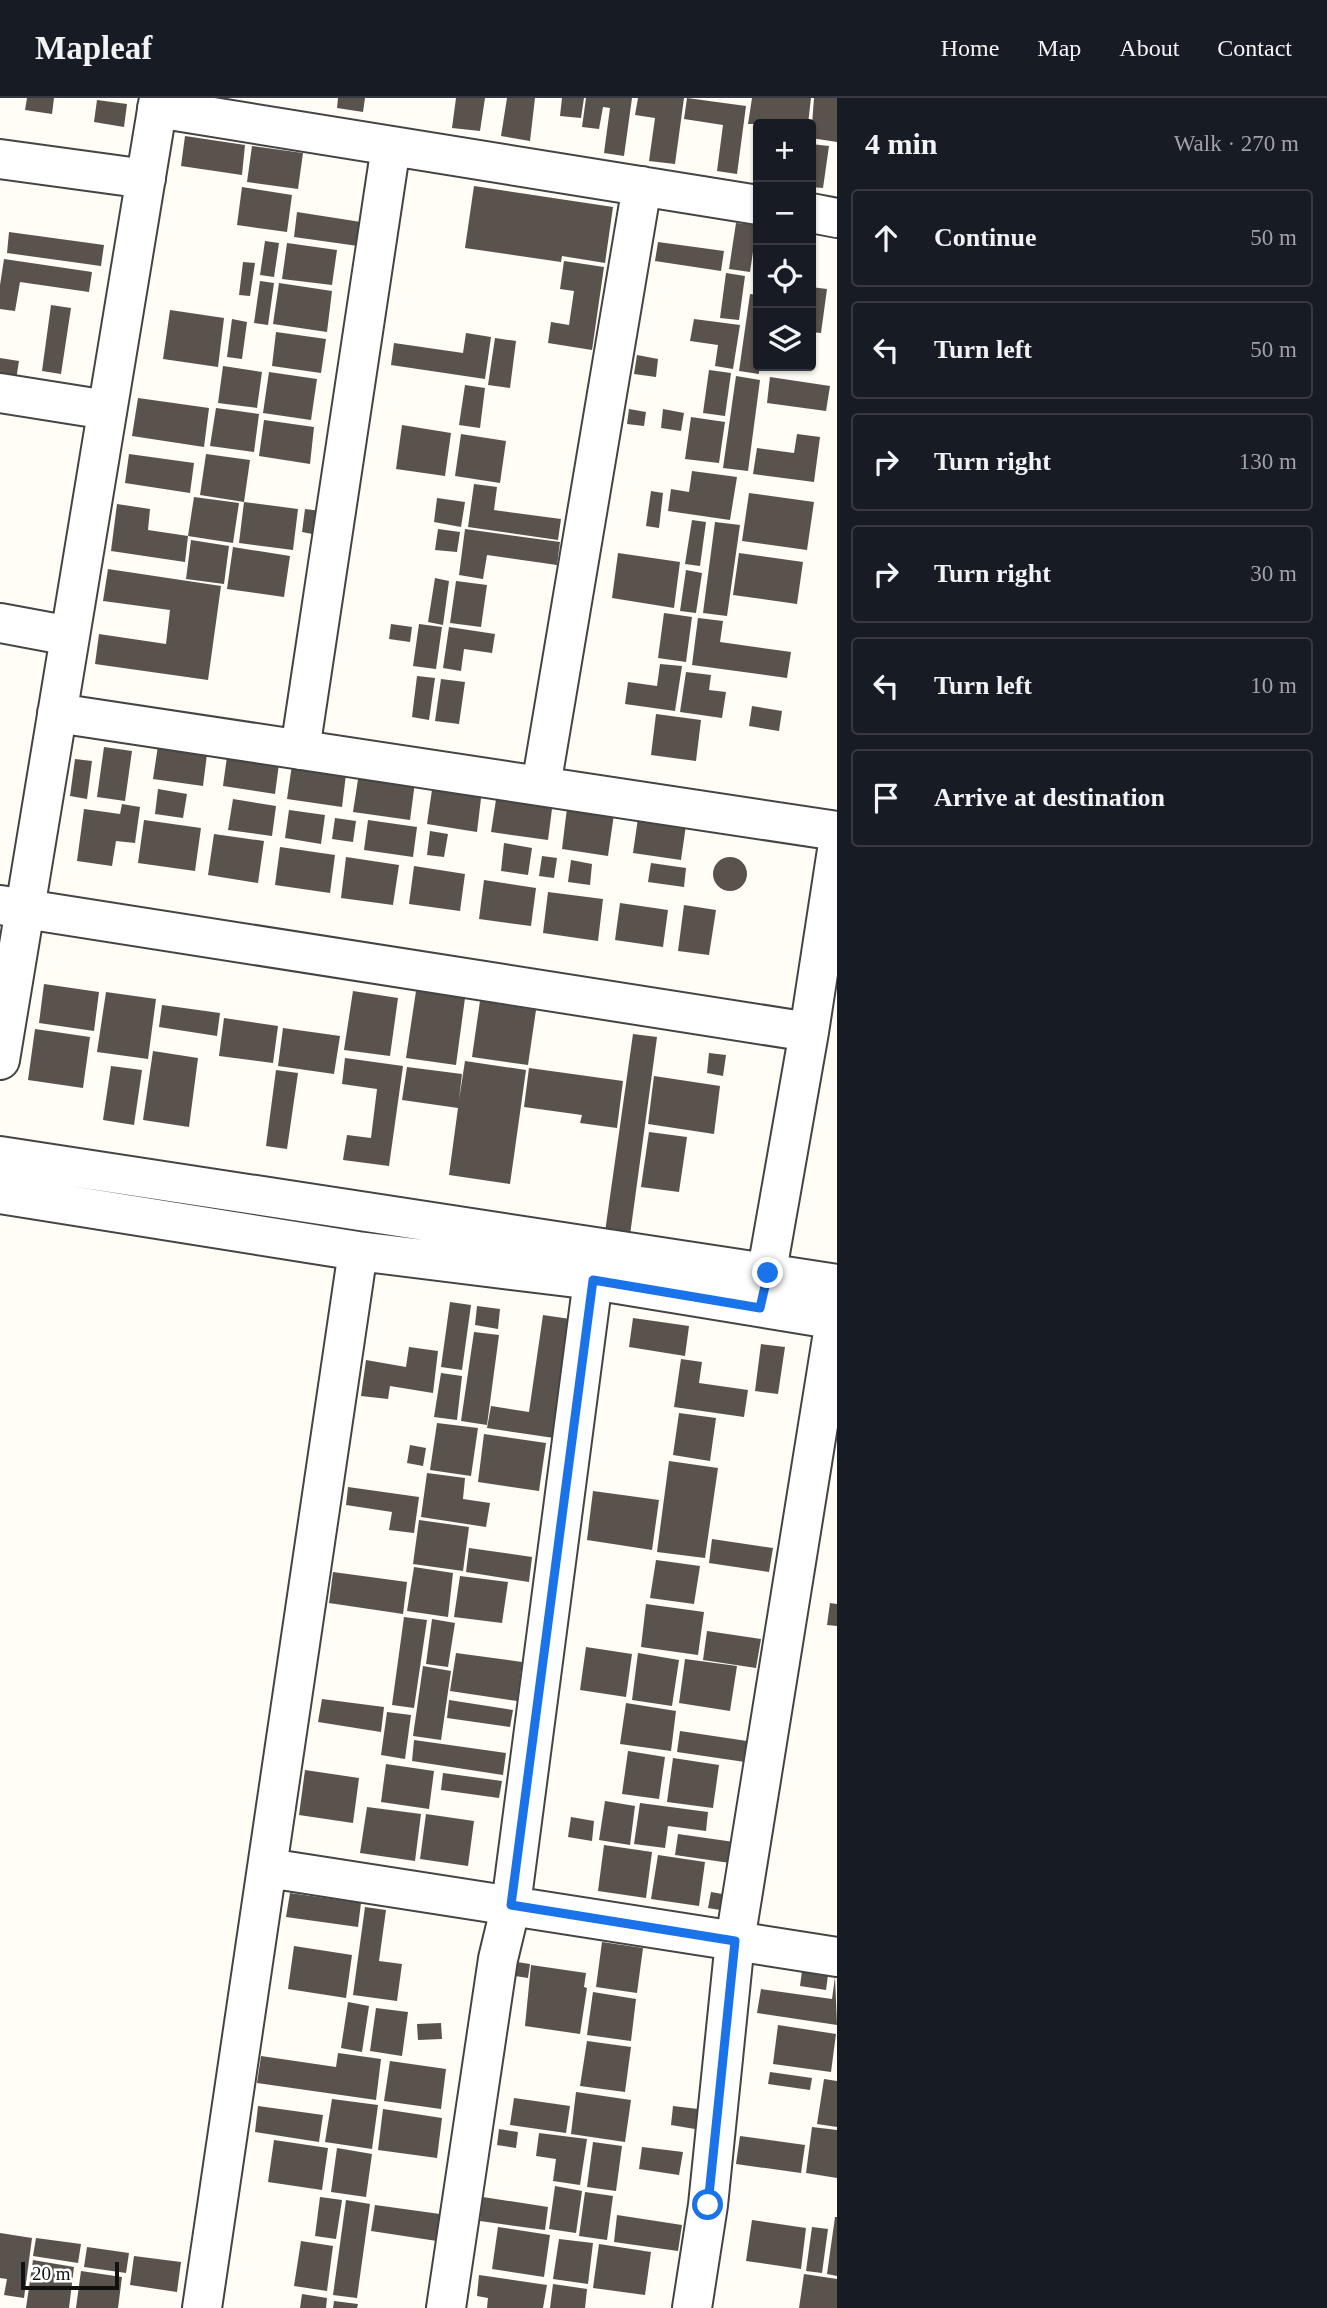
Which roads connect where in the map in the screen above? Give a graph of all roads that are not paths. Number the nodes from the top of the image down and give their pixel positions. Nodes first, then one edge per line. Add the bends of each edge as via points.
1 (158, 103) edge
2 (391, 146) junction
3 (0, 159) edge
4 (146, 179) junction
5 (642, 186) junction
6 (753, 204) edge
7 (816, 214) edge
8 (837, 218) edge
9 (0, 393) edge
10 (107, 410) junction
11 (0, 623) edge
12 (70, 636) junction
13 (57, 713) junction
14 (300, 750) junction
15 (541, 786) junction
16 (837, 831) edge
17 (837, 850) edge
18 (13, 907) edge
19 (809, 1032) junction
20 (0, 1060) edge
21 (0, 1156) edge
22 (0, 1194) edge
23 (358, 1251) junction
24 (593, 1280) junction
25 (764, 1291) junction
26 (836, 1308) edge
27 (268, 1868) junction
28 (511, 1905) junction
29 (735, 1941) junction
30 (837, 1957) edge
31 (202, 2308) edge
32 (446, 2308) edge
33 (692, 2308) edge

1 - 2 street
1 - 4 street
2 - 5 street
2 - 14 street
3 - 4 street
4 - 10 street
5 - 6 street
5 - 15 street
7 - 8 street
9 - 10 street
10 - 12 street
11 - 12 street
12 - 13 street
13 - 14 street
13 - 18 street
14 - 15 street
15 - 16 street
17 - 19 street
18 - 19 street
18 - 20 street
19 - 25 street
21 - 25 street
22 - 23 street
23 - 24 street
23 - 27 street
24 - 25 street
24 - 28 street
25 - 26 street
26 - 29 street
27 - 28 street
27 - 31 street
28 - 29 street
28 - 32 street via 498,1959
29 - 30 street
29 - 33 street via 708,2205

